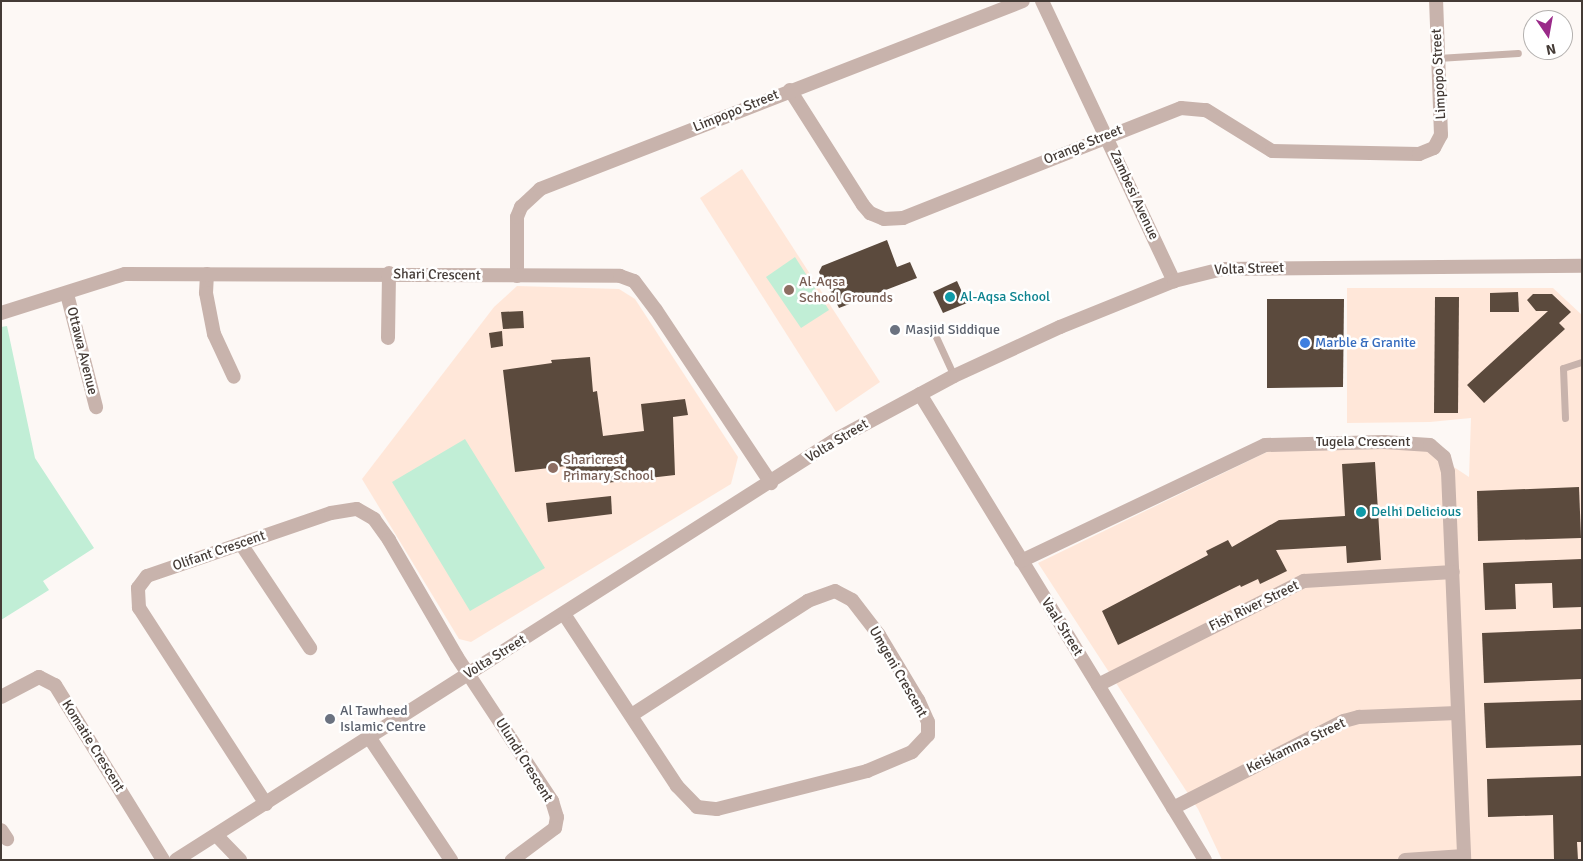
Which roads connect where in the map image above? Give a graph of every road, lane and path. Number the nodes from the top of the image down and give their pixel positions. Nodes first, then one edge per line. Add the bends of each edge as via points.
1 (1023, 1) edge
2 (1042, 1) edge
3 (1436, 1) edge
4 (1518, 52) dead end
5 (1438, 58) junction
6 (790, 90) junction
7 (1106, 136) junction
8 (1437, 145) joint
9 (1582, 266) edge
10 (208, 274) junction
11 (389, 274) junction
12 (517, 276) junction
13 (1174, 281) junction
14 (67, 294) junction
15 (1, 313) edge
16 (931, 326) dead end
17 (388, 338) dead end
18 (1582, 362) edge
19 (954, 376) junction
20 (234, 377) dead end
21 (920, 394) junction
22 (96, 407) dead end
23 (1565, 418) dead end
24 (771, 483) junction
25 (241, 544) junction
26 (1021, 561) junction
27 (1453, 572) junction
28 (564, 614) junction
29 (310, 648) dead end
30 (469, 674) junction
31 (1098, 685) junction
32 (1, 697) edge
33 (1457, 713) junction
34 (633, 714) junction
35 (369, 737) junction
36 (266, 804) junction
37 (1173, 808) junction
38 (216, 835) junction
39 (1464, 858) edge
40 (163, 860) edge
41 (176, 860) edge
42 (240, 860) edge
43 (451, 860) edge
44 (512, 860) edge
45 (1205, 860) edge
46 (1404, 860) edge

1 - 6 street, Limpopo Street
2 - 7 street, Zambesi Avenue
3 - 5 street, Limpopo Street
4 - 5 lane
5 - 8 street, Limpopo Street via 1442,130
6 - 7 street, Orange Street via 864,205 870,213 884,219 903,218
6 - 12 street, Limpopo Street via 540,188 521,207 517,217
7 - 8 street, Orange Street via 1172,110 1192,108 1218,116 1272,151 1419,154
7 - 13 street, Zambesi Avenue
9 - 13 street, Volta Street via 1239,268 1206,271
10 - 11 street, Shari Crescent
10 - 14 street, Shari Crescent via 125,274 88,284
10 - 20 street via 206,293 214,334
11 - 12 street, Shari Crescent
11 - 17 street
12 - 24 street, Shari Crescent via 587,274 634,281
13 - 19 street, Volta Street via 1060,326
14 - 15 street, Shari Crescent
14 - 22 street, Ottawa Avenue
16 - 19 lane
18 - 23 lane via 1564,368
19 - 21 street, Volta Street
21 - 24 street, Volta Street via 835,440
21 - 26 street, Vaal Street
24 - 28 street, Volta Street
25 - 29 street
25 - 30 street, Olifant Crescent via 349,509 374,518
25 - 36 street, Olifant Crescent via 147,576 140,581 137,597 139,608
26 - 27 street, Tugela Crescent via 1265,445 1412,442 1430,445 1447,464
26 - 31 street, Vaal Street
27 - 31 street, Fish River Street via 1304,581
27 - 33 street, Tugela Crescent
28 - 30 street, Volta Street
28 - 34 street, Umgeni Crescent
30 - 35 street, Volta Street
30 - 44 street, Ulundi Crescent via 541,781 557,817 555,828 548,836
31 - 37 street, Vaal Street
32 - 40 street, Komatie Crescent via 39,677 55,685
33 - 37 street, Keiskamma Street via 1359,717 1344,721
33 - 39 street, Tugela Crescent
34 - 34 street, Umgeni Crescent via 683,796 692,805 710,809 867,771 912,752 928,735 928,722 918,700 879,635 852,600 835,591 808,601
35 - 36 street, Volta Street
35 - 43 street
36 - 38 street, Volta Street
37 - 45 street, Vaal Street
38 - 41 street, Volta Street
38 - 42 street
39 - 46 street

